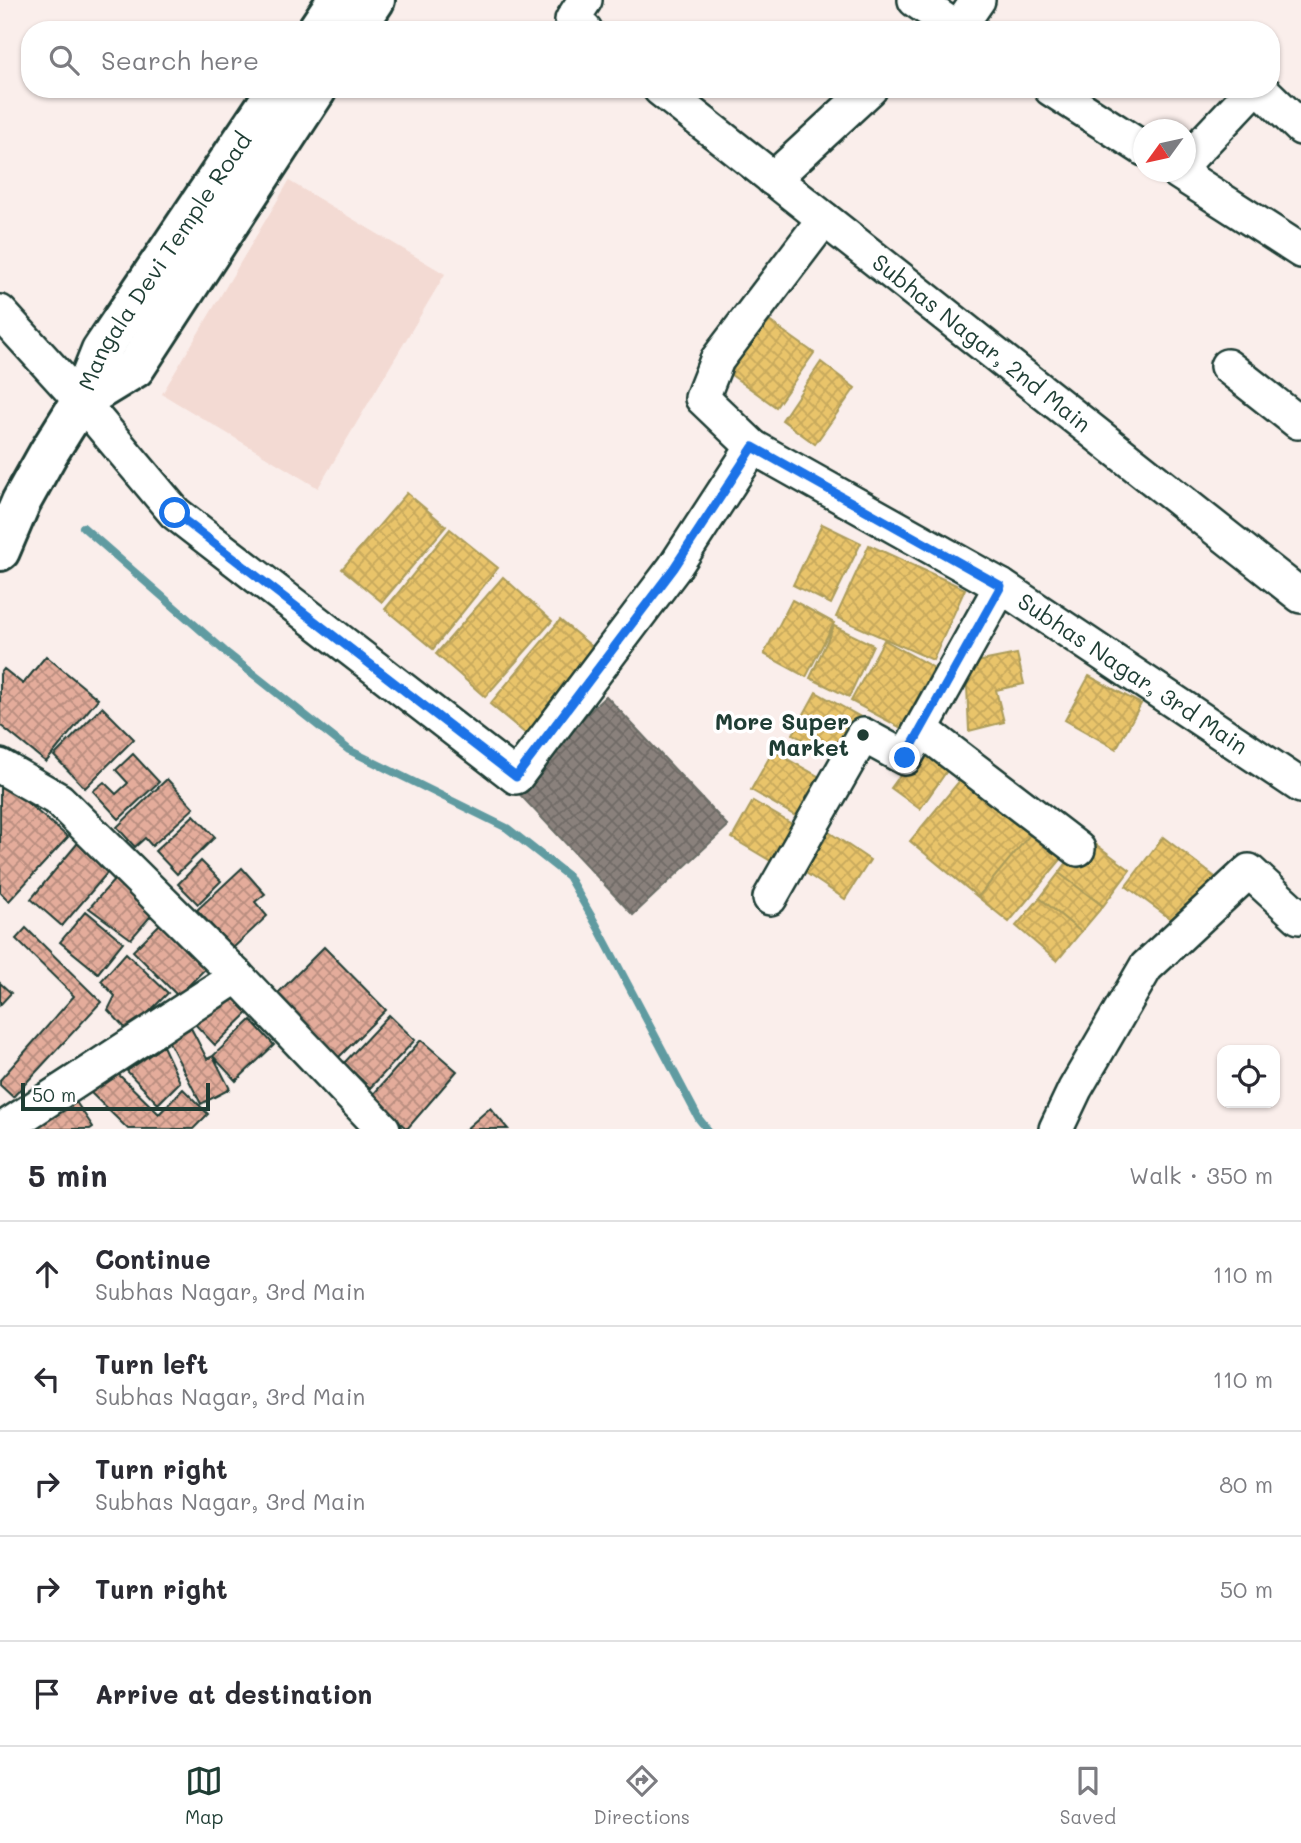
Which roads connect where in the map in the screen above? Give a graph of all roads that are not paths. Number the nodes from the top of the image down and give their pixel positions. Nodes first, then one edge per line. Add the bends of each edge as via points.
1 (337, 0) edge
2 (375, 0) edge
3 (585, 0) edge
4 (915, 0) edge
5 (978, 0) edge
6 (323, 21) edge
7 (361, 21) edge
8 (573, 21) edge
9 (941, 21) edge
10 (955, 21) edge
11 (271, 98) edge
12 (311, 98) edge
13 (671, 98) edge
14 (860, 98) edge
15 (1065, 98) edge
16 (1245, 98) edge
17 (1270, 98) edge
18 (1301, 128) edge
19 (1133, 142) edge
20 (1196, 150) edge
21 (773, 179) junction
22 (1194, 182) edge
23 (824, 219) junction
24 (1301, 251) edge
25 (0, 312) edge
26 (1227, 366) dead end
27 (81, 401) junction
28 (1300, 422) edge
29 (753, 447) junction
30 (0, 551) edge
31 (1001, 586) junction
32 (1301, 595) edge
33 (921, 729) junction
34 (0, 766) edge
35 (1301, 786) edge
36 (1077, 849) dead end
37 (770, 898) dead end
38 (1301, 914) edge
39 (237, 976) junction
40 (4, 1129) edge
41 (383, 1129) edge
42 (1056, 1129) edge

1 - 6 main road
2 - 7 main road
3 - 8 street
4 - 9 street
5 - 10 street
11 - 27 main road, Mangala Devi Temple Road via 101,351
12 - 27 main road, Mangala Devi Temple Road via 135,368
13 - 21 street, Subhas Nagar, 2nd Main
14 - 21 street
15 - 19 street
16 - 20 street
17 - 18 street
21 - 23 street, Subhas Nagar, 2nd Main
22 - 24 street
23 - 29 street, Subhas Nagar, 3rd Main via 717,360 702,397
23 - 32 street, Subhas Nagar, 2nd Main
25 - 27 street
26 - 28 street
27 - 29 street via 175,513 516,777 674,568
27 - 30 main road, Mangala Devi Temple Road via 21,502
29 - 31 street, Subhas Nagar, 3rd Main
31 - 33 street
31 - 35 street, Subhas Nagar, 3rd Main
33 - 36 street
33 - 37 street via 905,758 863,735
34 - 39 street via 59,800
38 - 42 street via 1299,918 1249,871 1146,967
39 - 40 street
39 - 41 street

